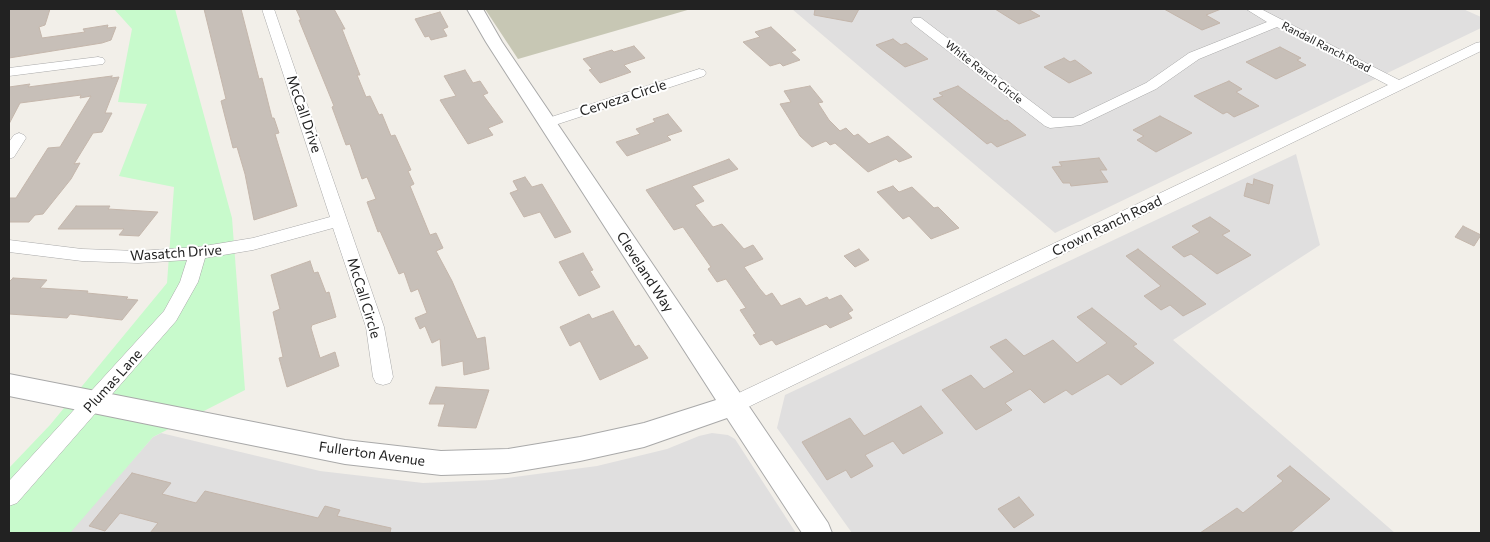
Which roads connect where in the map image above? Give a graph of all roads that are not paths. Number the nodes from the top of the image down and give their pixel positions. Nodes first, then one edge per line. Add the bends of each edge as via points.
1 (268, 9) edge
2 (475, 9) edge
3 (1252, 9) edge
4 (917, 21) dead end
5 (1277, 22) junction
6 (1481, 46) edge
7 (98, 60) dead end
8 (9, 72) edge
9 (699, 73) dead end
10 (1399, 86) junction
11 (547, 123) junction
12 (19, 138) dead end
13 (9, 154) edge
14 (339, 220) junction
15 (9, 246) edge
16 (198, 253) junction
17 (383, 377) dead end
18 (9, 385) edge
19 (95, 401) junction
20 (733, 405) junction
21 (9, 496) edge
22 (818, 533) edge

1 - 14 street, McCall Drive
2 - 11 street, Cleveland Way
3 - 5 street, Randall Ranch Road
4 - 5 street, White Ranch Circle via 1050,123 1076,122 1151,86 1194,56
5 - 10 street, Randall Ranch Road
6 - 10 street, Crown Ranch Road
7 - 8 street
9 - 11 street, Cerveza Circle
10 - 20 street, Crown Ranch Road
11 - 20 street, Cleveland Way
12 - 13 street
14 - 16 street, Wasatch Drive via 253,244
14 - 17 street, McCall Circle via 375,327
15 - 16 street, Wasatch Drive via 82,255 138,257
16 - 19 street, Plumas Lane via 188,282 170,316
18 - 19 street, Fullerton Avenue
19 - 20 street, Fullerton Avenue via 345,452 441,463 508,461 580,449 644,434
19 - 21 street, Plumas Lane
20 - 22 street, Cleveland Way

